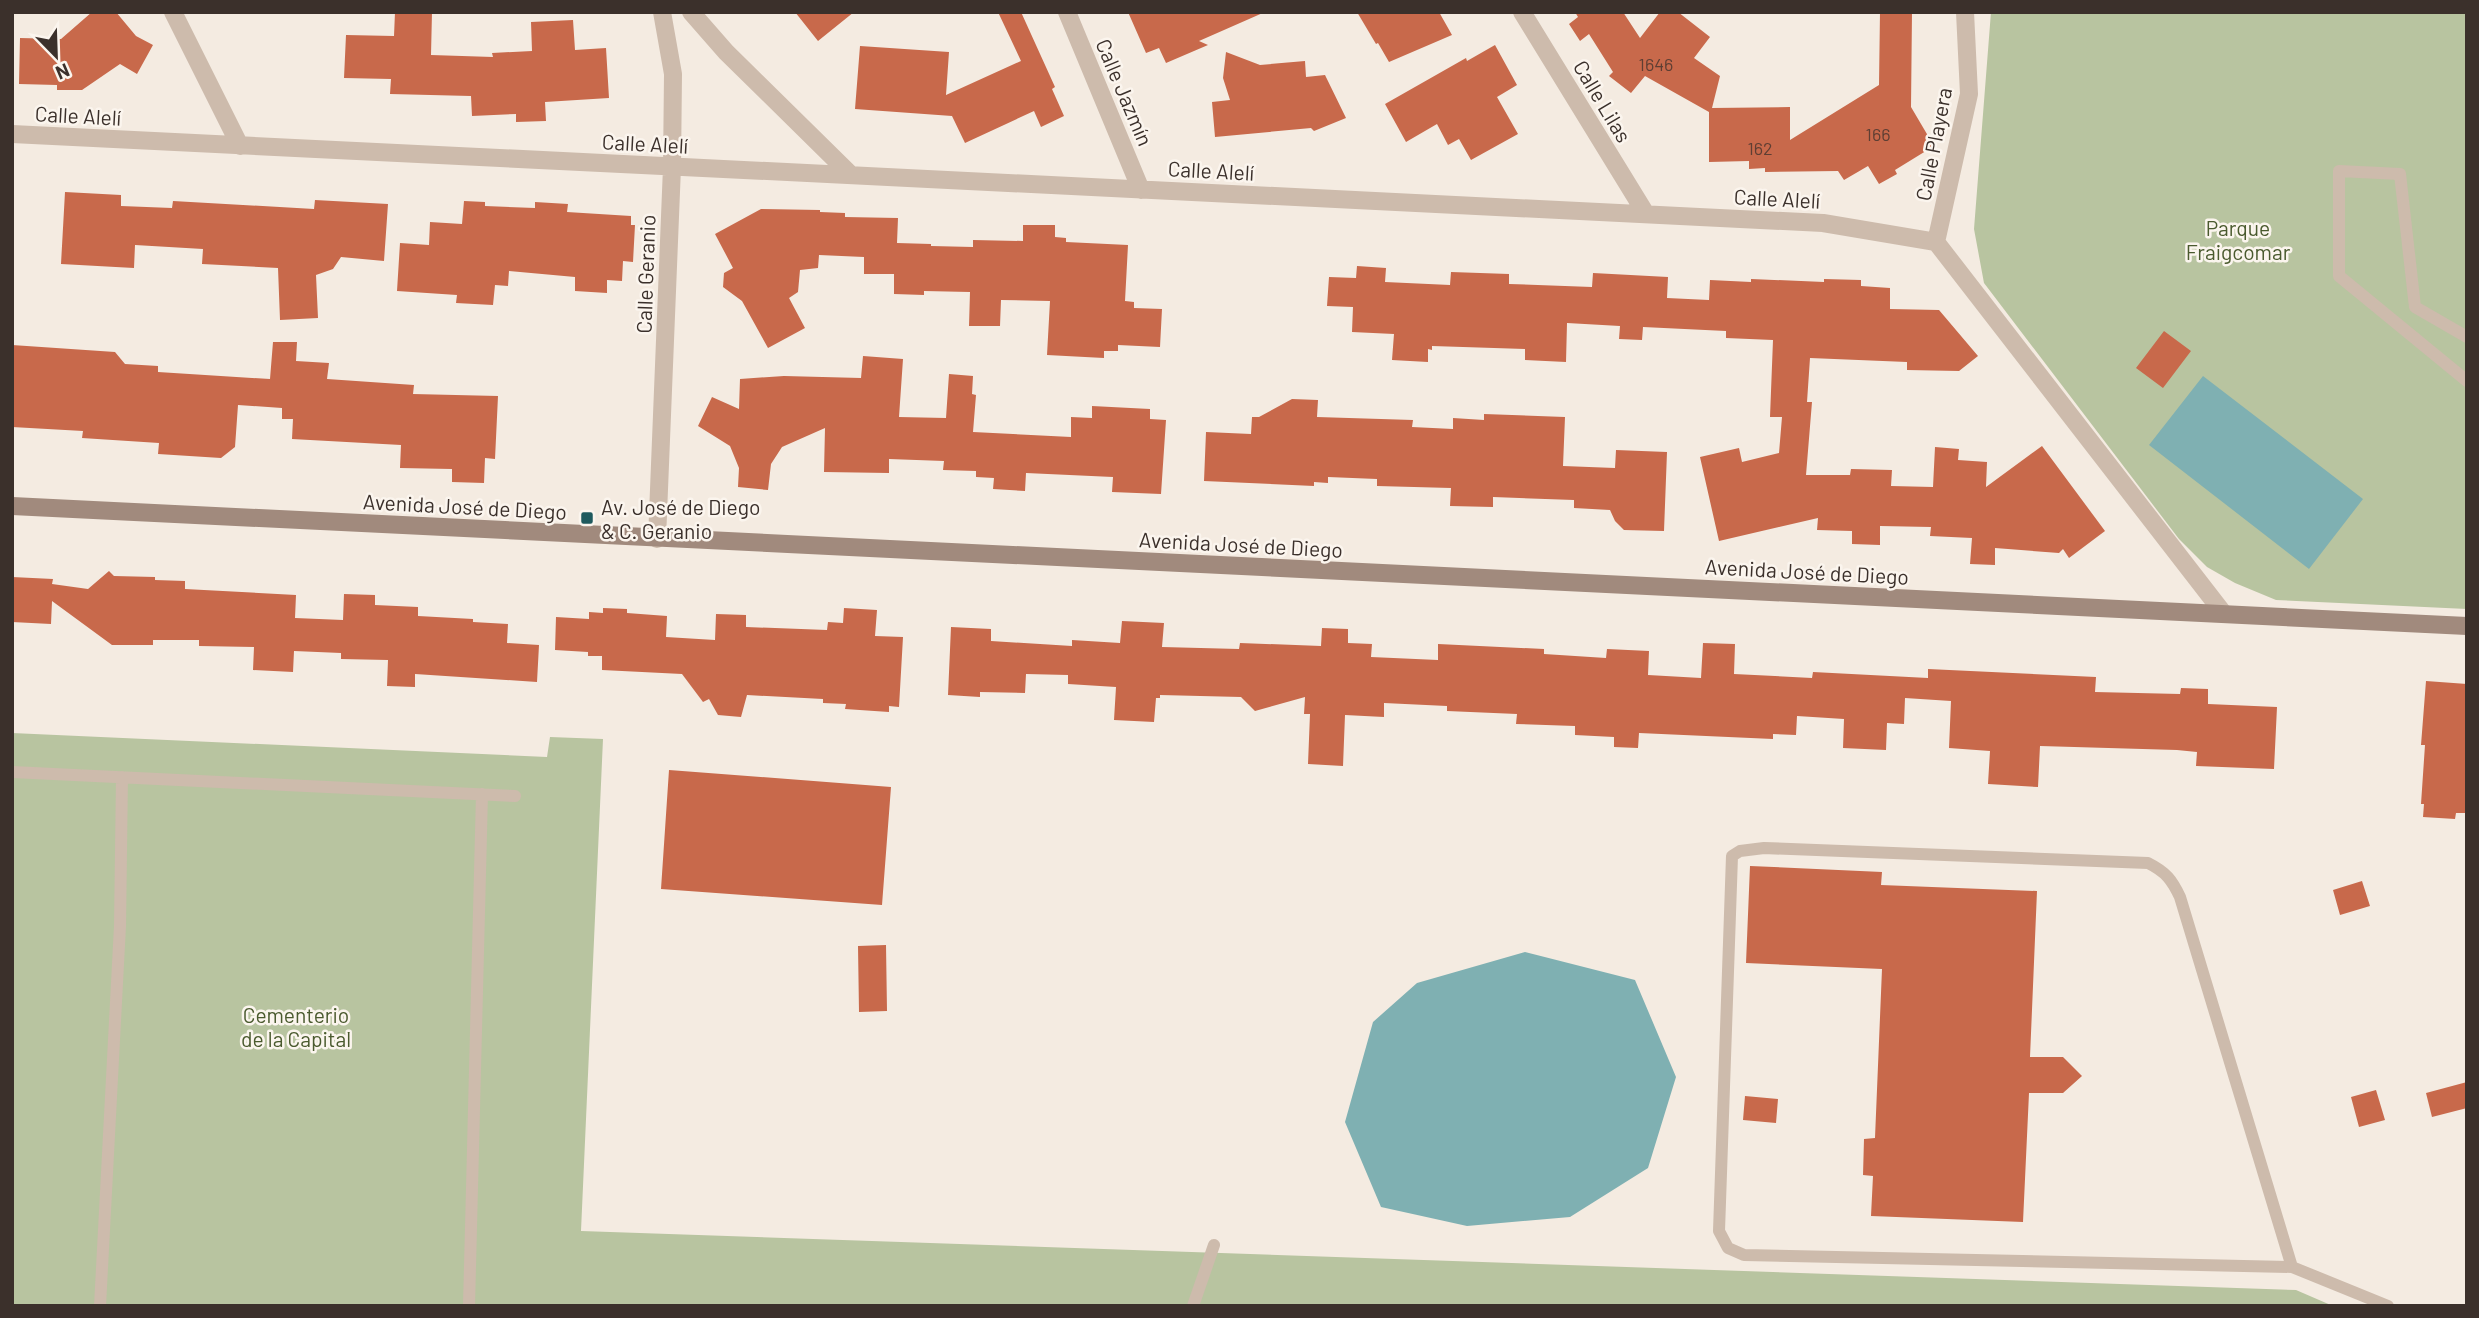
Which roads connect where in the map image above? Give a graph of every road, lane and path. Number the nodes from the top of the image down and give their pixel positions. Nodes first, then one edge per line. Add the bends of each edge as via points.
1 (173, 12) edge
2 (662, 12) edge
3 (691, 12) edge
4 (1067, 12) edge
5 (1522, 12) edge
6 (1965, 12) edge
7 (12, 134) edge
8 (240, 146) junction
9 (672, 167) junction
10 (851, 175) junction
11 (1141, 190) junction
12 (1646, 214) junction
13 (1936, 242) junction
14 (2467, 338) edge
15 (2467, 381) edge
16 (12, 506) edge
17 (657, 539) junction
18 (2224, 614) junction
19 (2467, 625) edge
20 (12, 772) edge
21 (122, 777) junction
22 (482, 794) junction
23 (515, 796) dead end
24 (1214, 1245) dead end
25 (2292, 1267) junction
26 (100, 1306) edge
27 (469, 1306) edge
28 (1194, 1306) edge
29 (2388, 1306) edge

1 - 8 street
2 - 9 street, Calle Geranio via 673,74
3 - 10 street
4 - 11 street, Calle Jazmín
5 - 12 street, Calle Lilas
6 - 13 street, Calle Playera via 1969,94
7 - 8 street, Calle Alelí
8 - 9 street, Calle Alelí
9 - 10 street, Calle Alelí
9 - 17 street, Calle Geranio
10 - 11 street, Calle Alelí
11 - 12 street, Calle Alelí
12 - 13 street, Calle Alelí via 1823,223
13 - 18 street
14 - 15 lane via 2415,307 2400,174 2339,171 2339,276
16 - 17 street, Avenida José de Diego
17 - 18 street, Avenida José de Diego
18 - 19 street, Avenida José de Diego
20 - 21 lane
21 - 22 lane
21 - 26 lane via 120,926
22 - 23 lane
22 - 27 lane
24 - 28 lane
25 - 25 lane via 1744,1255 1728,1248 1719,1231 1732,856 1764,848 2148,863 2163,870 2180,897
25 - 29 lane

